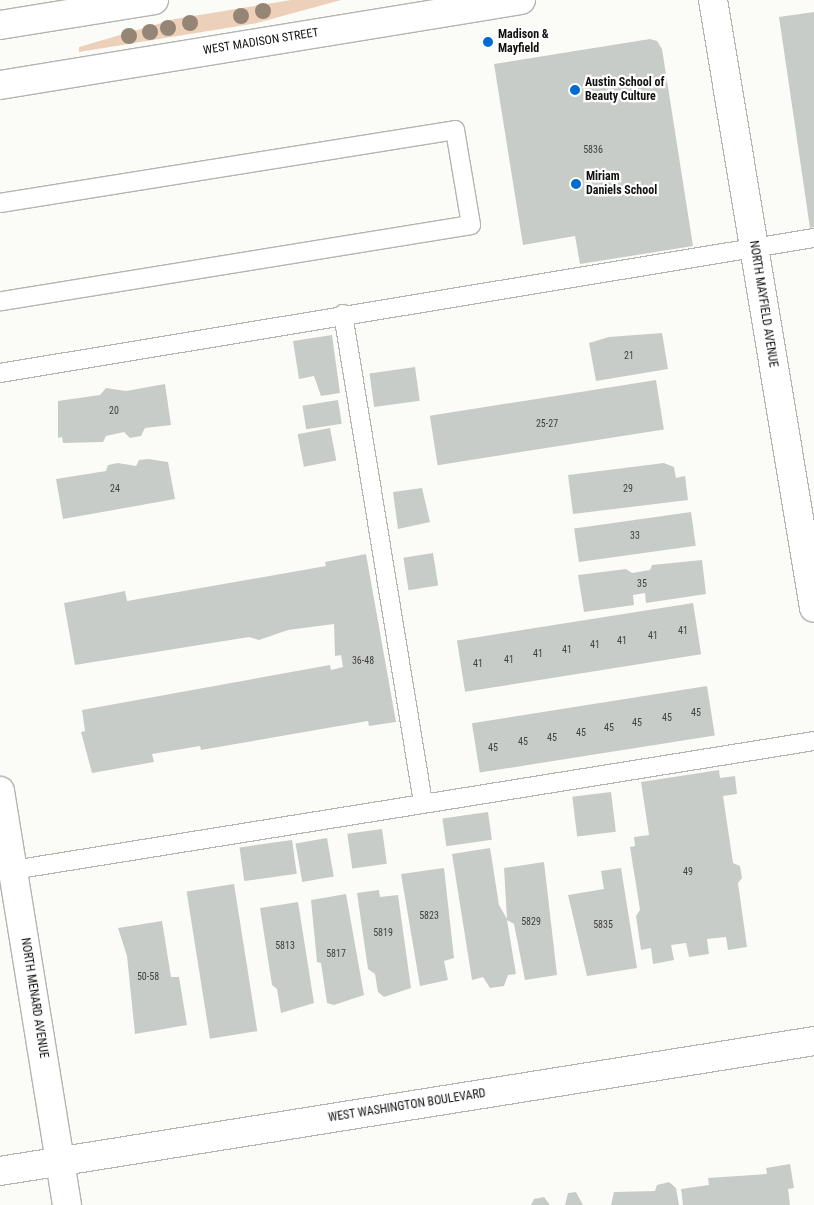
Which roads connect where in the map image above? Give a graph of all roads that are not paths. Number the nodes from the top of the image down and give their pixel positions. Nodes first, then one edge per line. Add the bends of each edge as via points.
1 (154, 0) edge
2 (521, 0) edge
3 (713, 0) edge
4 (0, 25) edge
5 (0, 85) edge
6 (0, 203) edge
7 (814, 238) edge
8 (754, 247) junction
9 (0, 301) edge
10 (344, 314) junction
11 (0, 373) edge
12 (814, 608) edge
13 (814, 741) edge
14 (0, 791) edge
15 (423, 804) junction
16 (13, 870) junction
17 (814, 1041) edge
18 (60, 1162) junction
19 (0, 1171) edge
20 (67, 1205) edge

1 - 4 street
2 - 5 street, WEST MADISON STREET
3 - 8 street, NORTH MAYFIELD AVENUE
6 - 9 lane via 455,130 471,225
7 - 8 lane
8 - 10 lane
8 - 12 street, NORTH MAYFIELD AVENUE
10 - 11 lane
10 - 15 lane
13 - 15 lane
14 - 16 street, NORTH MENARD AVENUE
15 - 16 lane
16 - 18 street, NORTH MENARD AVENUE
17 - 18 street, WEST WASHINGTON BOULEVARD
18 - 19 street, WEST WASHINGTON BOULEVARD
18 - 20 street, NORTH MENARD AVENUE

